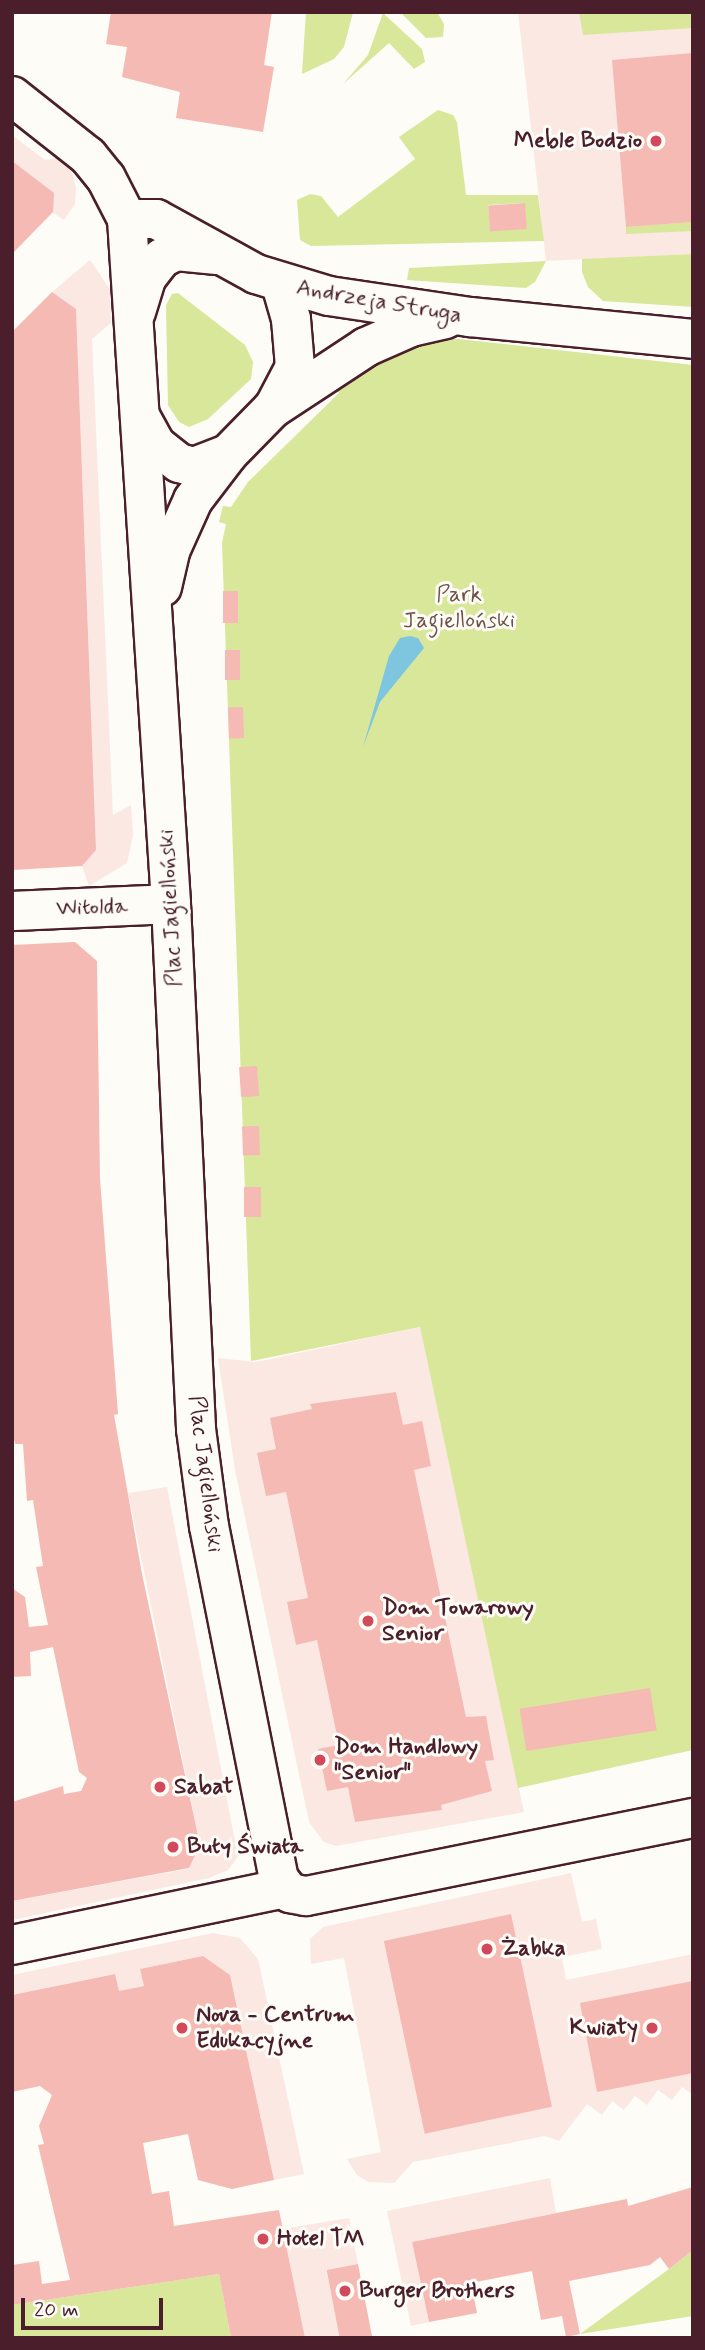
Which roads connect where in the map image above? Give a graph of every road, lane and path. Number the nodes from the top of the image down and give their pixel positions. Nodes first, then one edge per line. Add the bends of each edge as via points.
1 (12, 96) edge
2 (127, 219) junction
3 (229, 259) junction
4 (281, 284) junction
5 (470, 317) junction
6 (133, 324) junction
7 (693, 339) edge
8 (272, 410) junction
9 (140, 416) junction
10 (228, 454) junction
11 (155, 634) junction
12 (171, 904) junction
13 (12, 911) edge
14 (693, 1818) edge
15 (285, 1888) junction
16 (12, 1945) edge

1 - 2 street via 88,156 106,178
2 - 3 street, Andrzeja Struga via 156,219
2 - 6 street, Plac Jagielloński
3 - 4 street, Andrzeja Struga
3 - 6 street, Plac Jagielloński via 189,250 162,258 147,277
4 - 5 street, Andrzeja Struga
4 - 8 street via 291,319 295,367
5 - 7 street, Andrzeja Struga
5 - 8 street, Plac Jagielloński via 411,327 366,347
6 - 9 street, Plac Jagielloński
8 - 10 street, Plac Jagielloński
9 - 10 street via 156,445 179,463 194,467
9 - 11 street, Plac Jagielloński
10 - 11 street, Plac Jagielloński via 181,523 163,584
11 - 12 street, Plac Jagielloński
12 - 13 street, Witolda
12 - 15 street, Plac Jagielloński via 201,1470 275,1869
14 - 15 street via 343,1890 299,1896
15 - 16 street

